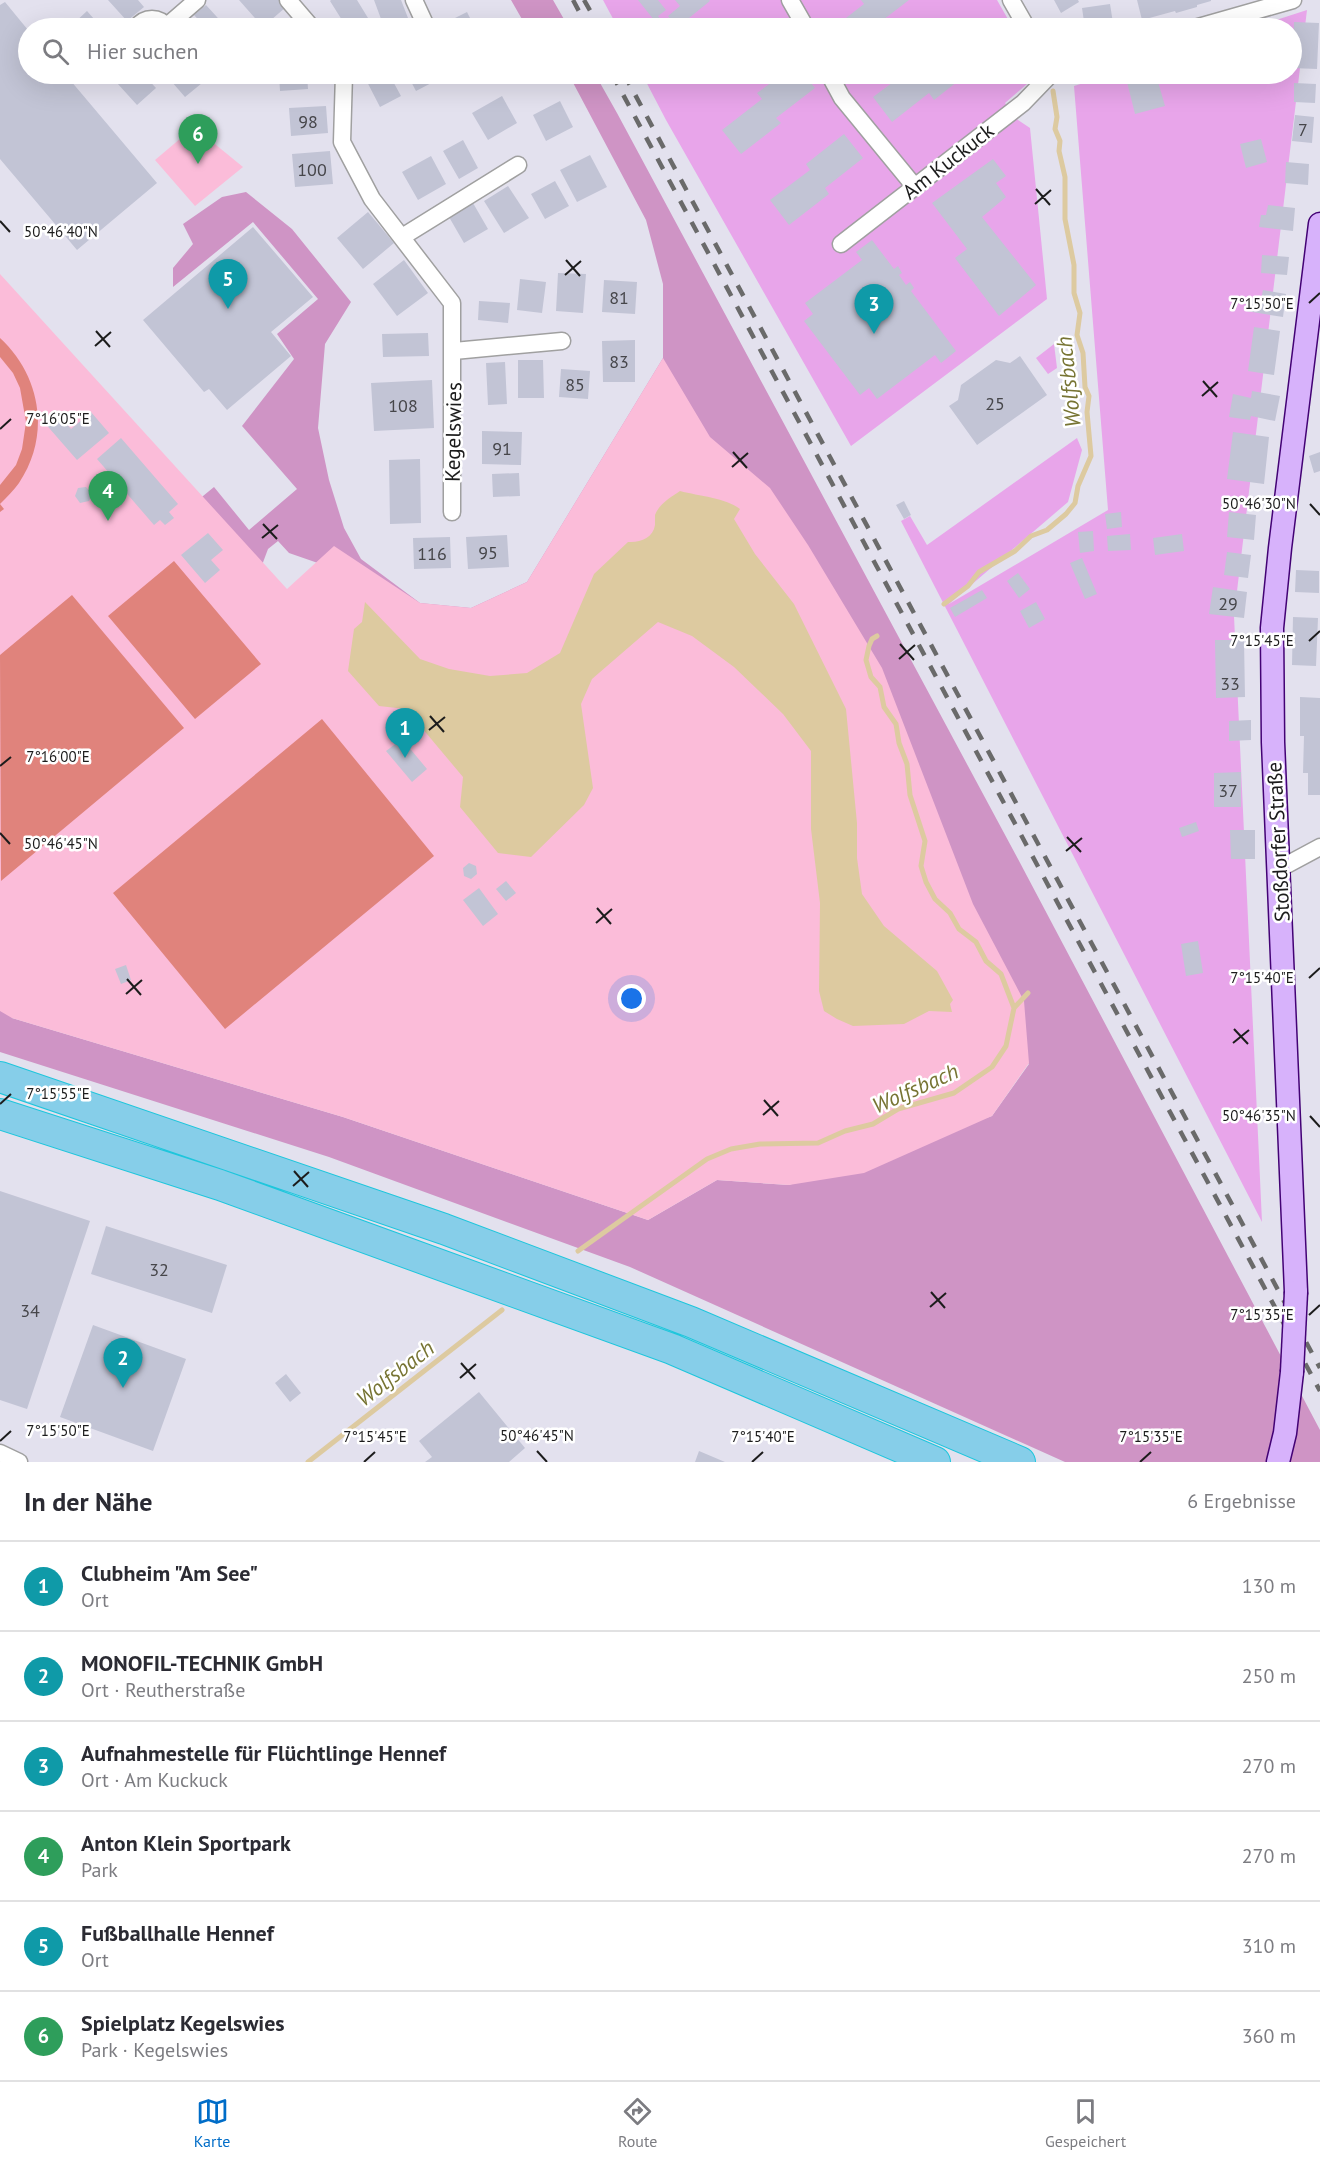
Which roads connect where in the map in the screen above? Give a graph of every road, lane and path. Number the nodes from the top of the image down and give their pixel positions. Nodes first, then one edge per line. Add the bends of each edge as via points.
1 (197, 0) edge
2 (288, 0) edge
3 (414, 0) edge
4 (790, 0) edge
5 (1011, 0) edge
6 (1293, 0) edge
7 (177, 18) edge
8 (303, 18) edge
9 (421, 18) edge
10 (800, 18) edge
11 (1021, 18) edge
12 (1230, 18) edge
13 (344, 84) edge
14 (834, 84) edge
15 (1042, 84) edge
16 (518, 165) dead end
17 (915, 187) junction
18 (1320, 224) edge
19 (402, 237) junction
20 (841, 244) dead end
21 (562, 341) dead end
22 (454, 351) junction
23 (452, 512) dead end
24 (1320, 847) edge
25 (1279, 869) junction
26 (0, 1077) edge
27 (0, 1114) edge
28 (0, 1453) edge
29 (19, 1462) edge
30 (935, 1462) edge
31 (1020, 1462) edge
32 (1278, 1462) edge

1 - 7 street
2 - 8 street
3 - 9 street
4 - 10 street
5 - 11 street
6 - 12 street
13 - 19 street, Kegelswies via 342,142 372,199
14 - 17 street
15 - 17 street, Am Kuckuck
16 - 19 street
17 - 20 street, Am Kuckuck
18 - 25 main road, Stoßdorfer Straße via 1272,628
19 - 22 street, Kegelswies via 453,303
21 - 22 street, Kegelswies
22 - 23 street, Kegelswies
24 - 25 street
25 - 32 main road, Stoßdorfer Straße, bridge via 1296,1292 1292,1372
26 - 31 highway via 444,1229 691,1322
27 - 30 highway via 220,1185 672,1348
28 - 29 street

